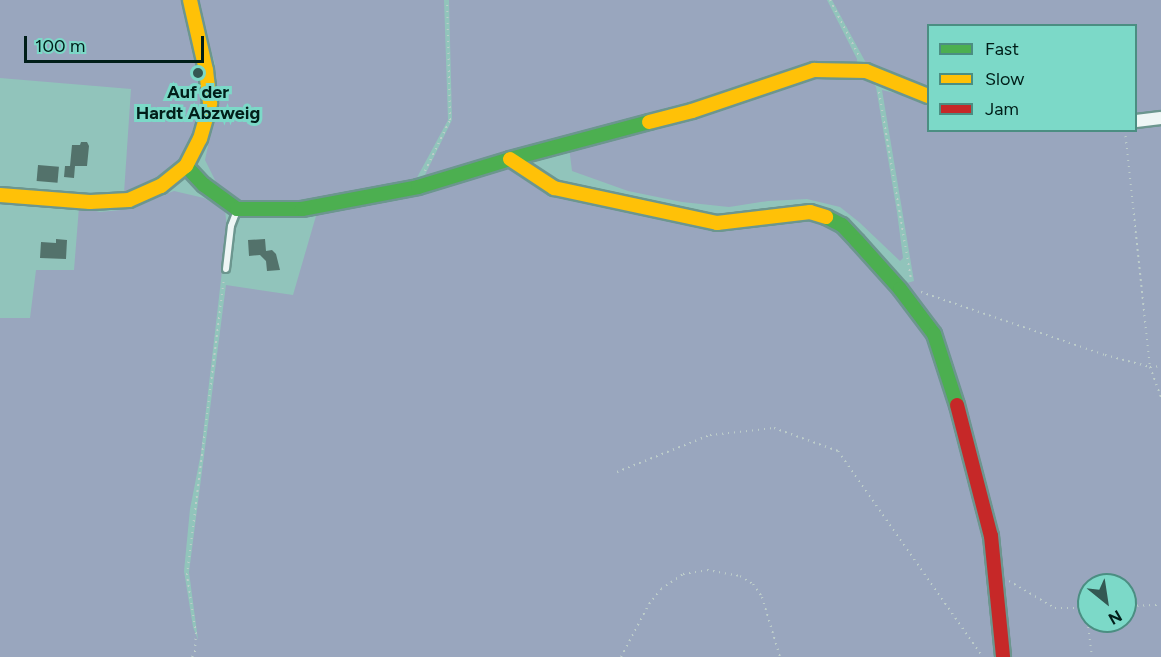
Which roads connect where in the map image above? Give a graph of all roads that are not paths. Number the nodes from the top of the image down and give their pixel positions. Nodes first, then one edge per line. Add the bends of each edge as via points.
1 (190, 0) edge
2 (927, 96) edge
3 (1161, 118) edge
4 (1137, 121) edge
5 (510, 159) junction
6 (186, 166) junction
7 (0, 195) edge
8 (237, 209) junction
9 (226, 270) road end
10 (1003, 657) edge

1 - 6 street via 210,102 200,139
2 - 5 street via 866,71 814,70 692,111
3 - 4 street
5 - 8 street via 418,187 302,209
5 - 10 street via 554,188 717,223 810,212 842,225 886,271 934,334 966,431 991,536
6 - 7 street via 161,186 129,200 90,202
6 - 8 street
8 - 9 lane

